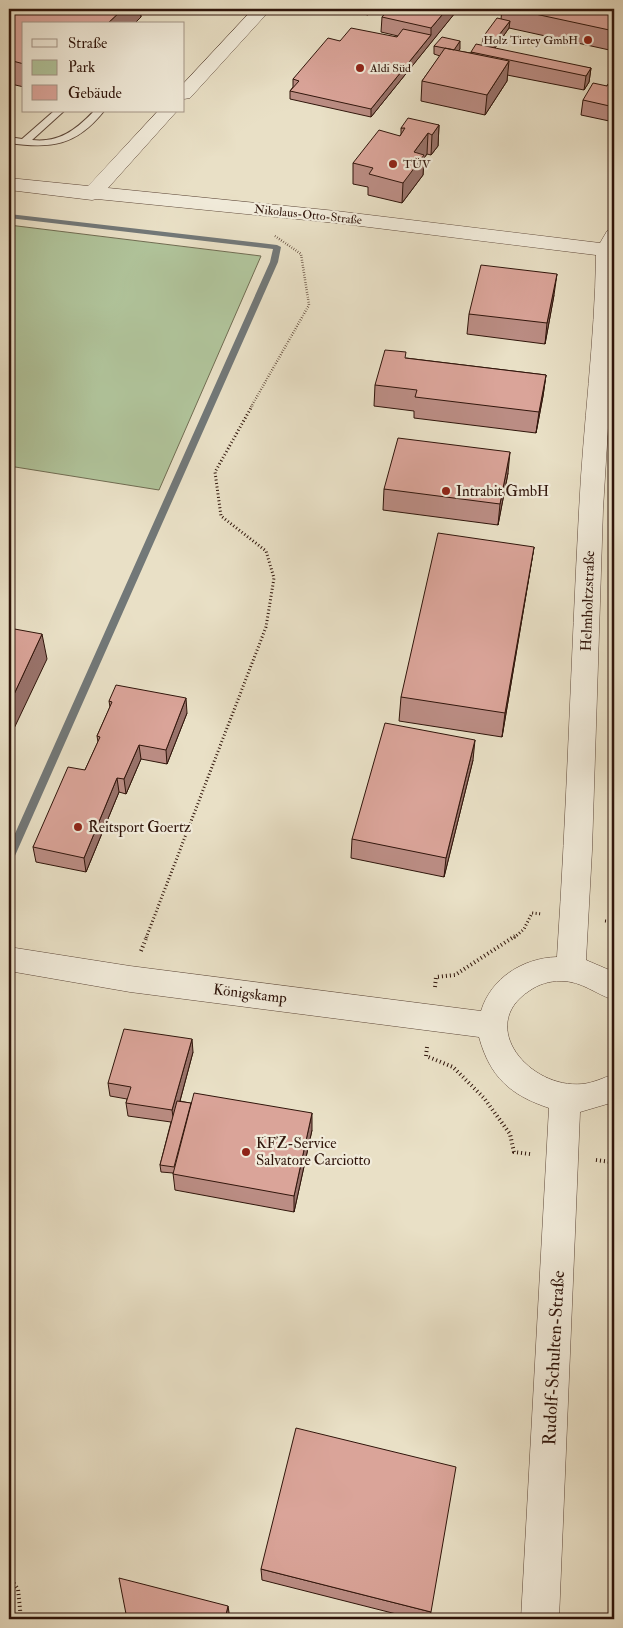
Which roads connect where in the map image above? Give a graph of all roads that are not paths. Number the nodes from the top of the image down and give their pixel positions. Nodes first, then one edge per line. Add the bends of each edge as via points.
1 (262, 9) edge
2 (185, 93) edge
3 (59, 112) edge
4 (99, 112) edge
5 (167, 112) edge
6 (9, 140) edge
7 (23, 143) junction
8 (9, 184) edge
9 (92, 194) junction
10 (610, 242) edge
11 (9, 959) edge
12 (571, 970) junction
13 (614, 987) edge
14 (493, 1026) junction
15 (614, 1088) edge
16 (565, 1097) junction
17 (540, 1619) edge

1 - 2 street
3 - 7 lane
4 - 7 lane via 70,139 53,144
5 - 9 street
6 - 7 lane
8 - 9 street, Nikolaus-Otto-Straße
9 - 10 street, Nikolaus-Otto-Straße
10 - 12 street, Helmholtzstraße via 591,509
11 - 14 street, Königskamp via 130,979
12 - 13 street via 602,978
12 - 14 street via 553,968 530,974 510,986 497,1004
14 - 16 street via 496,1046 506,1066 524,1082 546,1094
15 - 16 street via 594,1096
16 - 17 street, Rudolf-Schulten-Straße

